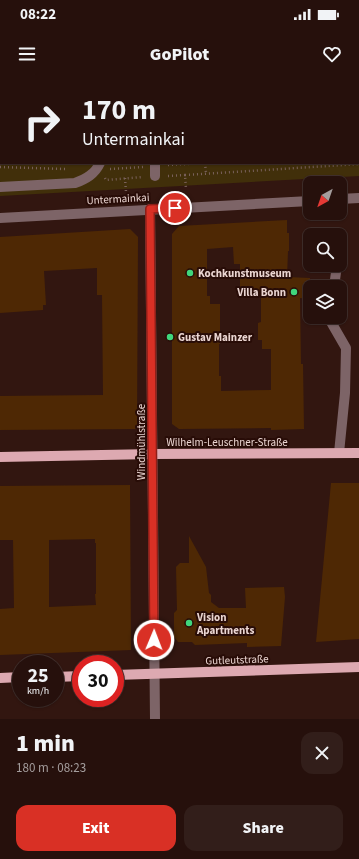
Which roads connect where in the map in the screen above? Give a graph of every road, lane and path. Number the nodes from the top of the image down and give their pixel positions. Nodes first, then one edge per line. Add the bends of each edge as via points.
1 (180, 164) edge
2 (205, 164) edge
3 (359, 164) edge
4 (155, 165) edge
5 (99, 166) edge
6 (0, 167) edge
7 (69, 169) dead end
8 (206, 173) junction
9 (185, 175) junction
10 (155, 176) junction
11 (125, 178) junction
12 (106, 180) dead end
13 (0, 187) edge
14 (186, 189) dead end
15 (126, 192) dead end
16 (359, 198) edge
17 (347, 199) edge
18 (303, 201) edge
19 (150, 209) junction
20 (0, 218) edge
21 (332, 324) edge
22 (359, 453) edge
23 (153, 454) junction
24 (339, 454) junction
25 (0, 457) edge
26 (359, 667) edge
27 (154, 674) junction
28 (124, 675) edge
29 (12, 677) edge
30 (0, 678) edge
31 (155, 719) edge

1 - 4 path
2 - 8 path
3 - 8 path
4 - 5 path
4 - 10 street, bridge
5 - 13 street via 84,179 74,183
6 - 7 path
8 - 9 path
9 - 10 path
9 - 14 path
10 - 11 path
11 - 12 path
11 - 15 path
16 - 17 street
18 - 19 street, Untermainkai
19 - 20 street, Untermainkai
19 - 23 street, Windmühlstraße
21 - 24 street via 346,348
22 - 24 main road, Wilhelm-Leuschner-Straße
23 - 24 main road, Wilhelm-Leuschner-Straße
23 - 25 main road, Wilhelm-Leuschner-Straße
23 - 27 street, Windmühlstraße
26 - 27 main road, Gutleutstraße
27 - 28 main road, Gutleutstraße
27 - 31 street, Windmühlstraße
29 - 30 main road

